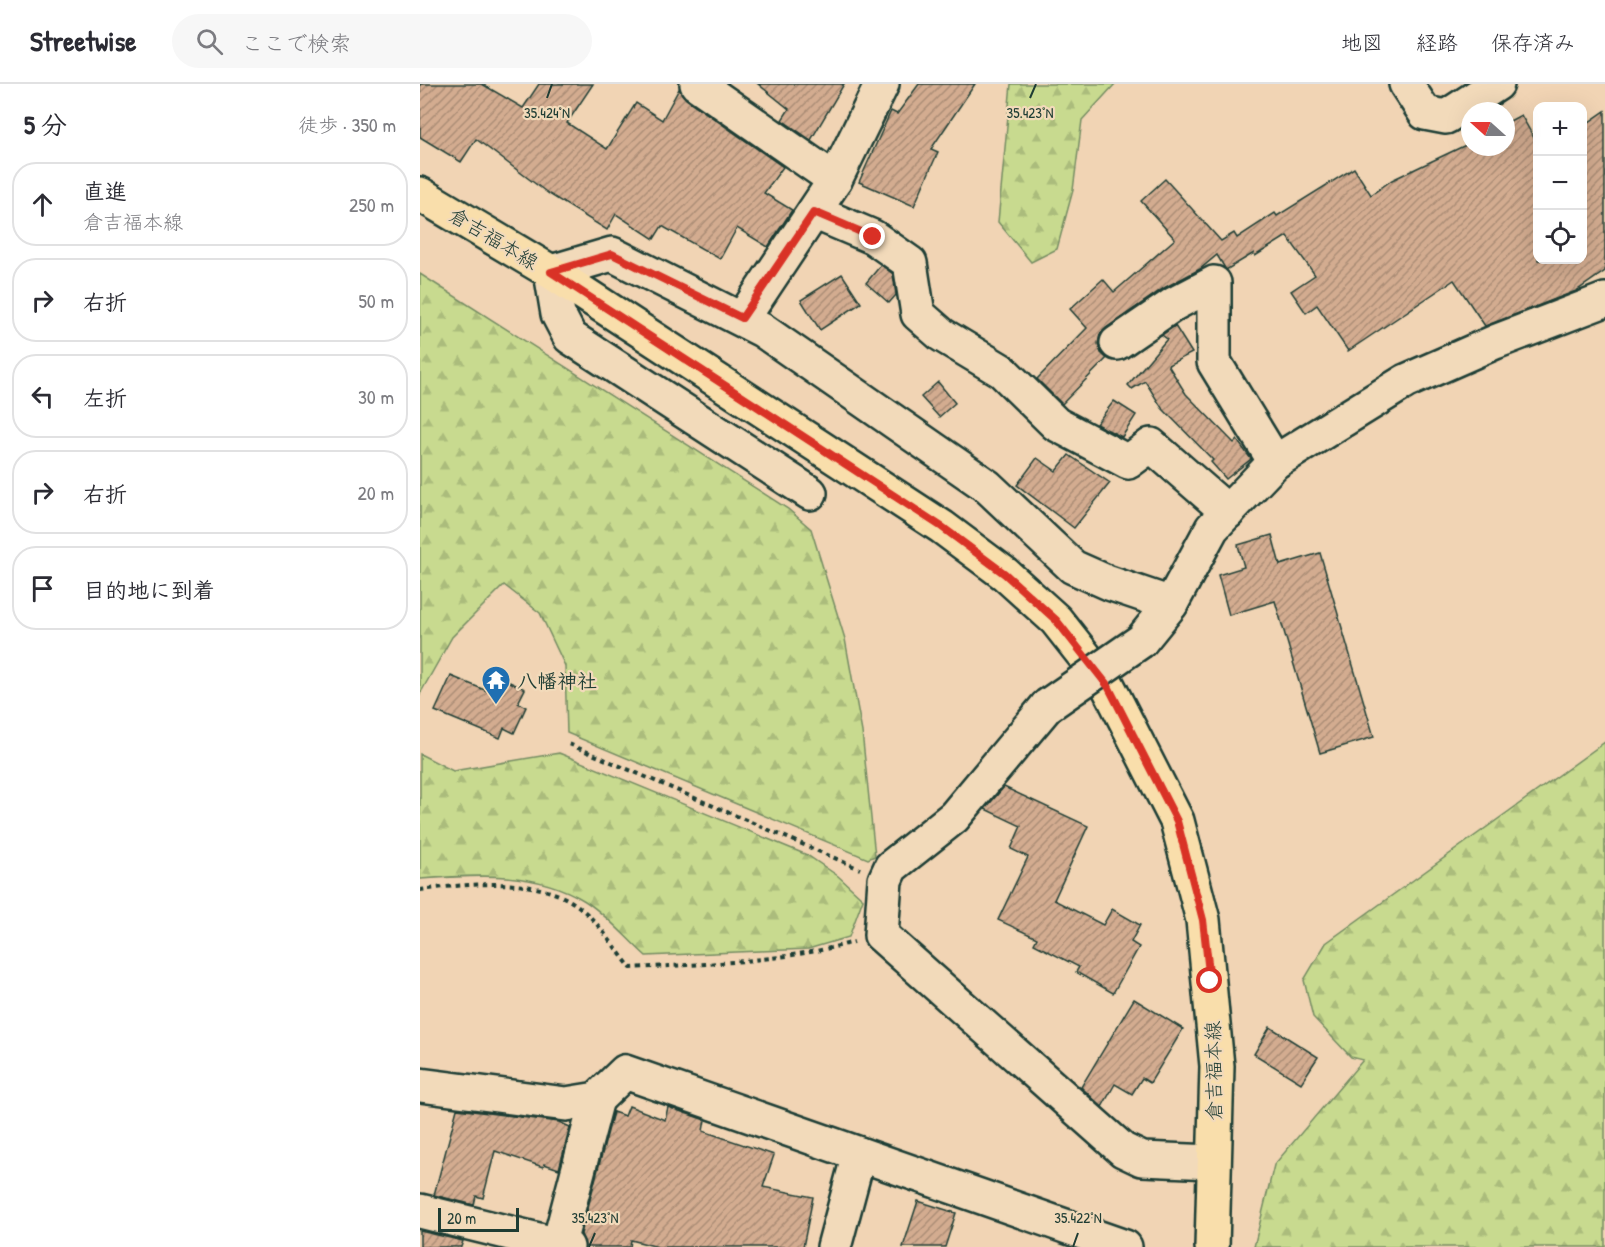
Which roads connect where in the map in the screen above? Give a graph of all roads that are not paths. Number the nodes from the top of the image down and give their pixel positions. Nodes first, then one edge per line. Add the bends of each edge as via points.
1 (697, 84) edge
2 (882, 84) edge
3 (1406, 84) edge
4 (1497, 84) edge
5 (836, 180) junction
6 (420, 194) edge
7 (814, 212) junction
8 (551, 272) junction
9 (1605, 300) edge
10 (742, 318) junction
11 (1118, 343) dead end
12 (1275, 462) junction
13 (810, 493) dead end
14 (1228, 512) junction
15 (1171, 604) junction
16 (420, 1085) edge
17 (597, 1099) junction
18 (860, 1154) junction
19 (1213, 1162) junction
20 (420, 1211) edge
21 (561, 1246) edge
22 (834, 1247) edge
23 (1125, 1247) edge
24 (1212, 1247) edge

1 - 5 street
2 - 5 street
3 - 4 street via 1425,113 1446,117
5 - 7 street
6 - 8 main road, 倉吉福本線
7 - 10 street
7 - 14 street via 873,237 910,263 918,314 942,335 1002,371 1056,424 1128,462 1151,445
8 - 10 street via 612,254
8 - 13 street via 558,314 570,337
8 - 19 main road, 倉吉福本線 via 951,534 1005,574 1056,620 1108,686 1177,821 1203,920 1217,1066
9 - 12 street via 1406,381
10 - 15 street via 987,486 1074,567
11 - 12 street via 1174,304 1214,283 1214,362
12 - 14 street
14 - 15 street via 1212,528
15 - 19 street, bridge via 1141,641 1047,706 954,817 891,867 885,879 881,935 1123,1150 1142,1158
16 - 17 street via 566,1104
17 - 18 street via 625,1072
17 - 21 street
18 - 22 street
18 - 23 street
19 - 24 main road, 倉吉福本線
20 - 21 street

